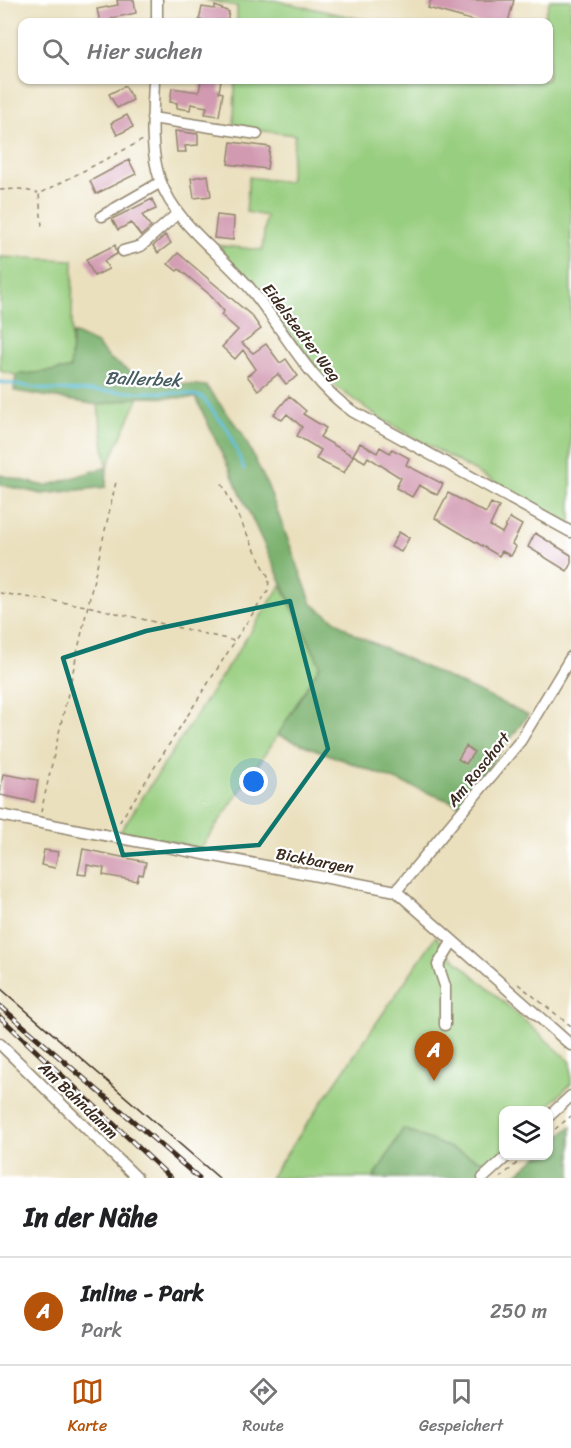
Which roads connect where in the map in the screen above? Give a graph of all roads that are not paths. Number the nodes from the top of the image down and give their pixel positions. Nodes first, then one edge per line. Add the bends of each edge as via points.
1 (157, 0) edge
2 (157, 18) edge
3 (154, 84) edge
4 (152, 118) junction
5 (257, 134) dead end
6 (161, 182) junction
7 (178, 213) junction
8 (102, 216) dead end
9 (123, 251) dead end
10 (571, 532) edge
11 (571, 657) edge
12 (0, 814) edge
13 (396, 891) junction
14 (452, 942) junction
15 (445, 1025) dead end
16 (0, 1044) edge
17 (571, 1045) edge
18 (571, 1096) edge
19 (553, 1113) edge
20 (502, 1160) edge
21 (137, 1178) edge
22 (483, 1178) edge

1 - 2 street
3 - 4 street, Eidelstedter Weg
4 - 5 street
4 - 6 street, Eidelstedter Weg
6 - 7 street, Eidelstedter Weg
6 - 8 street
7 - 9 street via 141,246
7 - 10 street, Eidelstedter Weg via 252,291 334,399
11 - 13 street, Am Roschort via 521,740
12 - 13 street, Bickbargen
13 - 14 street
14 - 15 street via 438,965 445,986
14 - 17 street
16 - 21 street, Am Bahndamm
18 - 19 street
20 - 22 street

